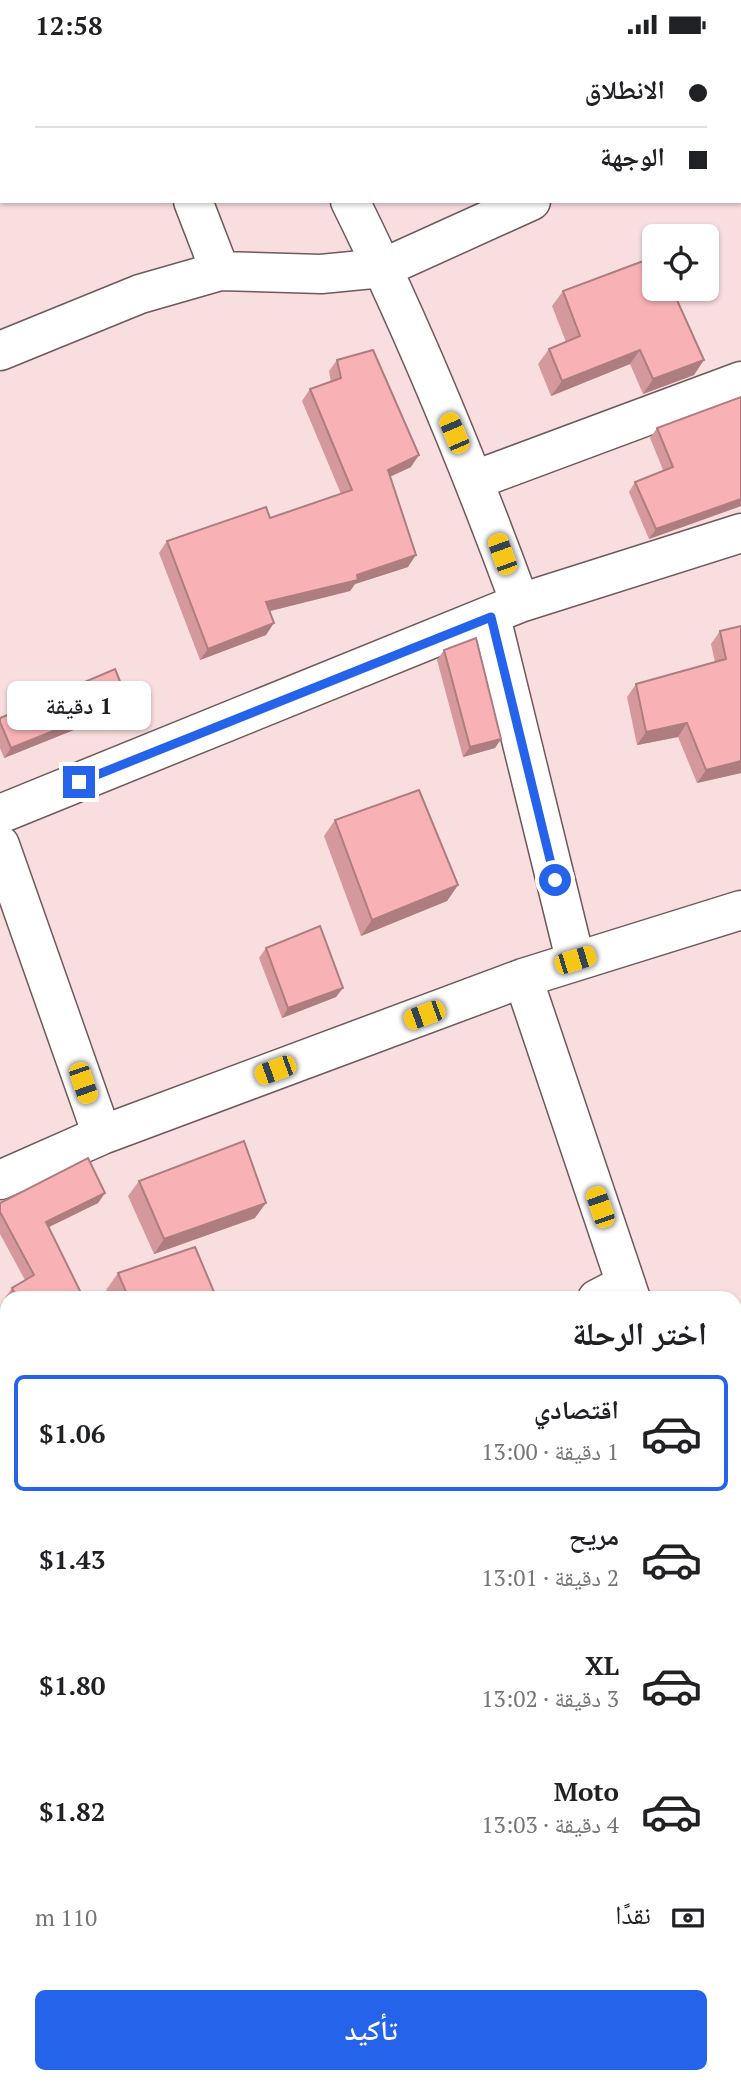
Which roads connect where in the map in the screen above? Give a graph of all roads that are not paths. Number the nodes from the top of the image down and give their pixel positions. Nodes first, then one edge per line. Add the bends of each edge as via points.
1 (351, 203) edge
2 (527, 203) edge
3 (204, 206) edge
4 (383, 268) junction
5 (220, 271) junction
6 (0, 351) edge
7 (741, 381) edge
8 (475, 480) junction
9 (741, 533) edge
10 (506, 610) junction
11 (0, 814) edge
12 (0, 845) edge
13 (741, 910) edge
14 (575, 960) junction
15 (523, 978) junction
16 (102, 1135) junction
17 (0, 1180) edge
18 (617, 1291) edge

1 - 4 street
2 - 4 street
3 - 5 street
4 - 5 street via 321,274
4 - 8 street
5 - 6 street via 140,294
7 - 8 street
8 - 10 street
9 - 10 street
10 - 11 street
10 - 14 street
12 - 16 street
13 - 14 street
14 - 15 street
15 - 16 street
15 - 18 street
16 - 17 street

